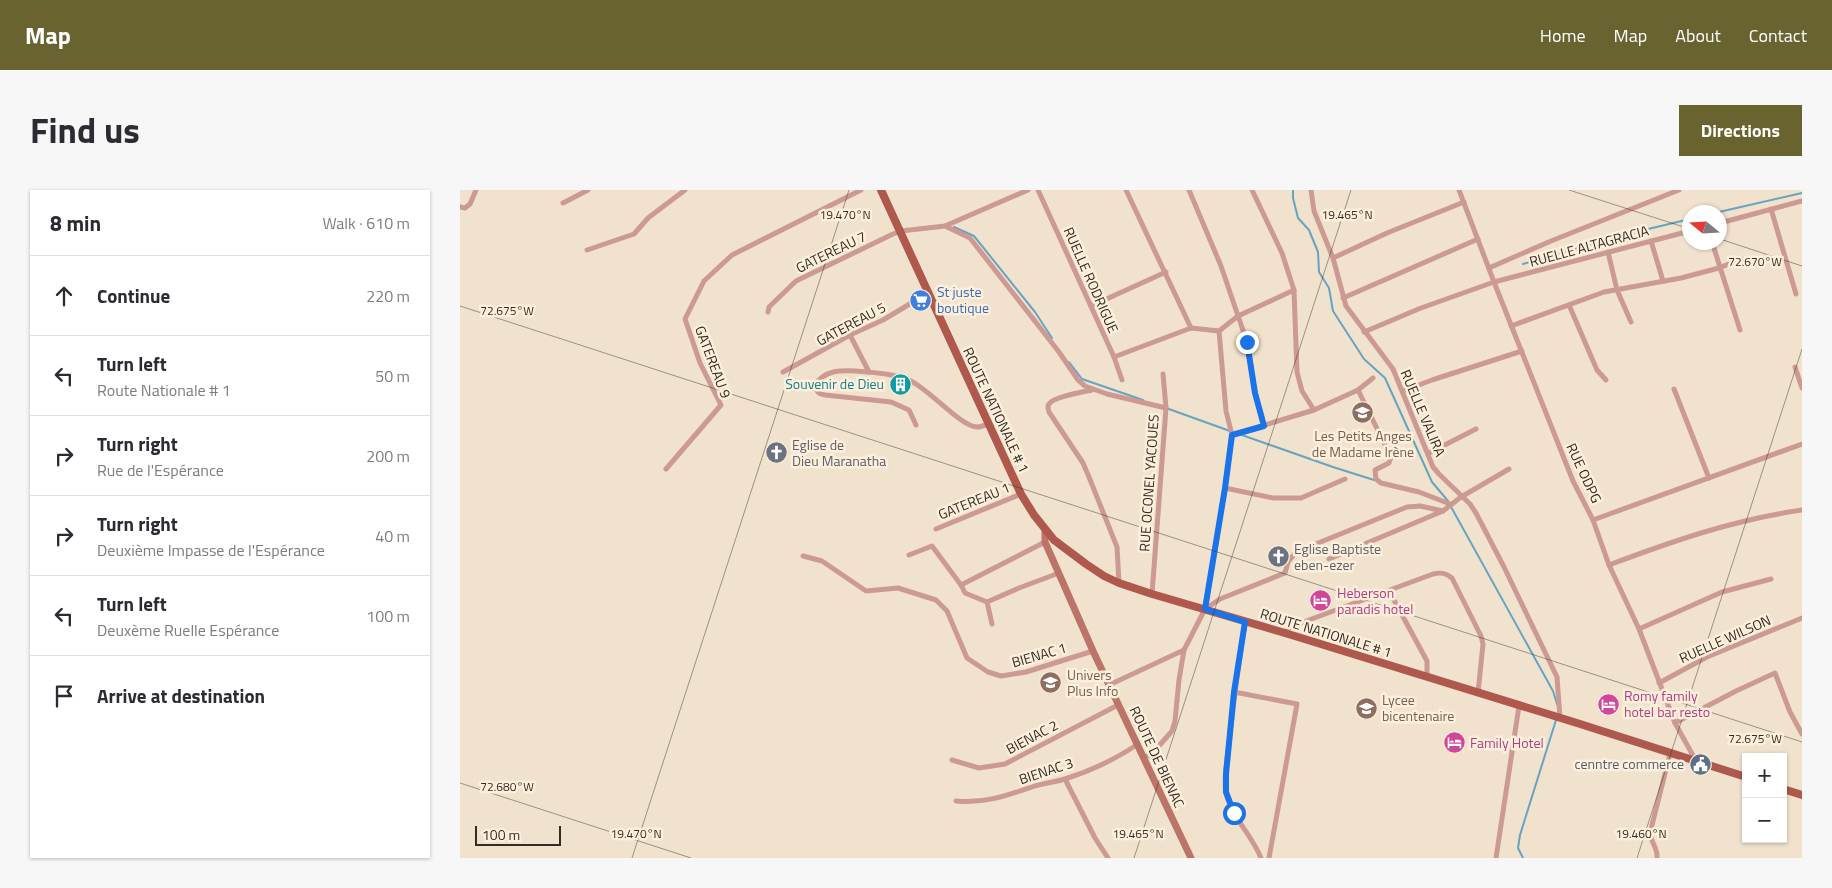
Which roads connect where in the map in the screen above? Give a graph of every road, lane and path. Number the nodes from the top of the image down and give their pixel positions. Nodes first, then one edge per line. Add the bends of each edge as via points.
1 (476, 190) edge
2 (588, 190) edge
3 (685, 190) edge
4 (861, 190) edge
5 (881, 190) edge
6 (1028, 190) edge
7 (1038, 190) edge
8 (1126, 190) edge
9 (1189, 190) edge
10 (1252, 190) edge
11 (1311, 190) edge
12 (1459, 190) edge
13 (1679, 190) edge
14 (1802, 201) edge
15 (1464, 202) junction
16 (563, 204) dead end
17 (460, 207) edge
18 (1771, 209) junction
19 (1727, 221) edge
20 (945, 226) junction
21 (901, 231) junction
22 (1682, 233) edge
23 (1478, 239) junction
24 (1651, 241) junction
25 (587, 250) dead end
26 (1714, 250) edge
27 (1608, 252) junction
28 (1333, 258) junction
29 (1741, 259) dead end
30 (1489, 268) junction
31 (1719, 268) junction
32 (1166, 272) junction
33 (1663, 281) junction
34 (1494, 282) junction
35 (1294, 290) junction
36 (1617, 290) junction
37 (928, 293) junction
38 (1796, 294) dead end
39 (1343, 298) junction
40 (1569, 305) junction
41 (1091, 306) junction
42 (768, 312) dead end
43 (1238, 316) junction
44 (1631, 322) dead end
45 (1512, 326) junction
46 (1191, 328) junction
47 (1740, 330) dead end
48 (1219, 331) junction
49 (1364, 332) junction
50 (850, 335) junction
51 (1522, 351) junction
52 (1114, 357) junction
53 (1796, 367) dead end
54 (783, 372) dead end
55 (870, 372) junction
56 (1163, 374) dead end
57 (1373, 378) dead end
58 (1122, 380) dead end
59 (1606, 380) dead end
60 (1802, 388) edge
61 (1092, 389) junction
62 (1674, 389) dead end
63 (1358, 390) junction
64 (1403, 391) junction
65 (1166, 408) junction
66 (1314, 410) junction
67 (988, 424) junction
68 (916, 425) dead end
69 (1264, 426) junction
70 (1476, 429) dead end
71 (1232, 435) junction
72 (1802, 444) edge
73 (1429, 452) junction
74 (666, 469) dead end
75 (1509, 469) dead end
76 (1709, 478) junction
77 (1345, 479) dead end
78 (1225, 488) junction
79 (1021, 494) junction
80 (1461, 497) junction
81 (1450, 504) junction
82 (1802, 510) edge
83 (1442, 511) junction
84 (1593, 520) junction
85 (936, 529) dead end
86 (1045, 529) junction
87 (1045, 542) junction
88 (909, 555) dead end
89 (803, 556) dead end
90 (1329, 558) dead end
91 (1609, 565) junction
92 (1058, 573) junction
93 (1772, 579) dead end
94 (1119, 582) junction
95 (961, 585) junction
96 (1389, 591) junction
97 (1152, 594) junction
98 (987, 602) junction
99 (1205, 609) junction
100 (1802, 618) edge
101 (1245, 622) junction
102 (992, 624) dead end
103 (1639, 629) junction
104 (1285, 633) junction
105 (1184, 650) junction
106 (1093, 651) junction
107 (1427, 677) junction
108 (1659, 683) junction
109 (1109, 684) junction
110 (1234, 692) junction
111 (1478, 693) junction
112 (1118, 705) junction
113 (1519, 706) junction
114 (1560, 719) junction
115 (1675, 723) junction
116 (1802, 734) edge
117 (1138, 744) junction
118 (1670, 754) junction
119 (1144, 759) junction
120 (952, 760) dead end
121 (1697, 762) junction
122 (1742, 776) edge
123 (1065, 779) junction
124 (1787, 790) edge
125 (1802, 796) edge
126 (956, 801) dead end
127 (1108, 858) edge
128 (1191, 858) edge
129 (1261, 858) edge
130 (1269, 858) edge
131 (1496, 858) edge
132 (1657, 858) edge

1 - 17 street via 470,204
2 - 16 street
3 - 25 street via 648,218 634,234
4 - 74 street, GATEREAU 9 via 732,255 704,281 685,319 700,363 721,405
5 - 21 main road, ROUTE NATIONALE # 1
6 - 20 street, GATEREAU 7
7 - 41 street, RUELLE RODRIGUE
8 - 32 street
9 - 43 street
10 - 35 street via 1282,253
11 - 28 street, RUELLE VALIRA via 1314,211
12 - 15 street, RUE ODPG
13 - 30 street
14 - 18 street
15 - 23 street, RUE ODPG
15 - 28 street
18 - 19 street
18 - 38 street
20 - 21 street, GATEREAU 7
20 - 61 street via 970,238 1078,380
21 - 37 main road, ROUTE NATIONALE # 1
21 - 42 street, GATEREAU 7 via 796,281 769,307
22 - 24 street, RUELLE ALTAGRACIA
23 - 30 street, RUE ODPG
23 - 39 street
24 - 27 street, RUELLE ALTAGRACIA
24 - 33 street
26 - 31 street
27 - 34 street, RUELLE ALTAGRACIA
27 - 36 street
28 - 39 street, RUELLE VALIRA
29 - 31 street
30 - 34 street, RUE ODPG
31 - 33 street
31 - 47 street
32 - 41 street
32 - 46 street
33 - 36 street
34 - 45 street, RUE ODPG
34 - 49 street, RUELLE ALTAGRACIA
35 - 43 street
35 - 66 street via 1297,372 1302,391
36 - 40 street
36 - 44 street
37 - 50 street, GATEREAU 5
37 - 67 main road, ROUTE NATIONALE # 1
39 - 49 street, RUELLE VALIRA
40 - 45 street
40 - 59 street via 1597,370
41 - 52 street, RUELLE RODRIGUE
43 - 48 street
43 - 69 street via 1247,342
45 - 51 street, RUE ODPG
46 - 48 street
46 - 52 street
48 - 71 street via 1226,412
49 - 64 street, RUELLE VALIRA via 1393,369
50 - 54 street, GATEREAU 5
50 - 55 street
51 - 64 street
51 - 84 street, RUE ODPG via 1573,482
52 - 58 street, RUELLE RODRIGUE
53 - 60 street
55 - 67 street via 910,380 965,424 978,427
55 - 68 street via 842,370 827,373 815,384 816,390 825,396 891,402 909,410
56 - 65 street, RUE OCONEL YACOUES
57 - 63 street
61 - 65 street
61 - 94 street via 1055,399 1048,408 1089,477 1117,547
62 - 76 street
63 - 66 street
63 - 81 street via 1391,457 1389,463 1375,470 1376,479
64 - 73 street, RUELLE VALIRA
65 - 97 street, RUE OCONEL YACOUES
66 - 69 street
67 - 79 main road, ROUTE NATIONALE # 1
69 - 71 street
70 - 73 street
71 - 78 street
72 - 76 street
73 - 80 street, RUELLE VALIRA via 1434,467
75 - 80 street
76 - 84 street
77 - 78 street via 1301,498 1273,498
78 - 99 street
79 - 85 street, GATEREAU 1
79 - 86 main road, ROUTE NATIONALE # 1
80 - 81 street
80 - 114 street, RUELLE VALIRA via 1476,513 1557,677
81 - 83 street
82 - 91 street via 1696,533
83 - 90 street
83 - 99 street via 1407,507 1296,552 1285,573 1220,598
84 - 91 street, RUE ODPG
86 - 87 main road, ROUTE DE BIENAC
86 - 94 main road, ROUTE NATIONALE # 1 via 1067,551 1104,576
87 - 92 main road, ROUTE DE BIENAC
87 - 95 street
88 - 95 street via 932,546
89 - 106 street, BIENAC 1 via 822,561 866,591 898,588 936,600 947,611 967,658 994,674 1026,672
91 - 103 street, RUE ODPG
92 - 98 street
92 - 106 main road, ROUTE DE BIENAC
93 - 103 street via 1722,592
94 - 97 main road, ROUTE NATIONALE # 1
95 - 98 street via 964,593
96 - 104 street via 1290,627
96 - 107 street via 1427,661
96 - 111 street via 1438,573 1452,578 1483,644
97 - 99 main road, ROUTE NATIONALE # 1
98 - 102 street
99 - 101 main road, ROUTE NATIONALE # 1
99 - 105 street
100 - 108 street, RUELLE WILSON via 1707,657
101 - 104 main road, ROUTE NATIONALE # 1
101 - 110 street
103 - 108 street, RUE ODPG
104 - 107 main road, ROUTE NATIONALE # 1
105 - 109 street
105 - 119 street via 1172,731
106 - 109 main road, ROUTE DE BIENAC
107 - 111 main road, ROUTE NATIONALE # 1
108 - 115 street, RUE ODPG
109 - 112 main road, ROUTE DE BIENAC
110 - 129 street via 1226,792 1240,825 1256,844
110 - 130 street via 1297,704
111 - 113 main road, ROUTE NATIONALE # 1
112 - 117 main road, ROUTE DE BIENAC
112 - 120 street, BIENAC 2 via 1005,764 979,768
113 - 114 main road, ROUTE NATIONALE # 1
113 - 131 street
114 - 118 main road, ROUTE NATIONALE # 1
115 - 116 street via 1775,673
115 - 121 street, RUE ODPG
117 - 119 main road, ROUTE DE BIENAC
117 - 123 street, BIENAC 3 via 1123,754
118 - 121 main road, ROUTE NATIONALE # 1
118 - 132 street via 1650,833 1657,848
119 - 128 main road, ROUTE DE BIENAC
121 - 122 main road, ROUTE NATIONALE # 1
123 - 126 street, BIENAC 3 via 997,799 969,803
123 - 127 street
124 - 125 main road

